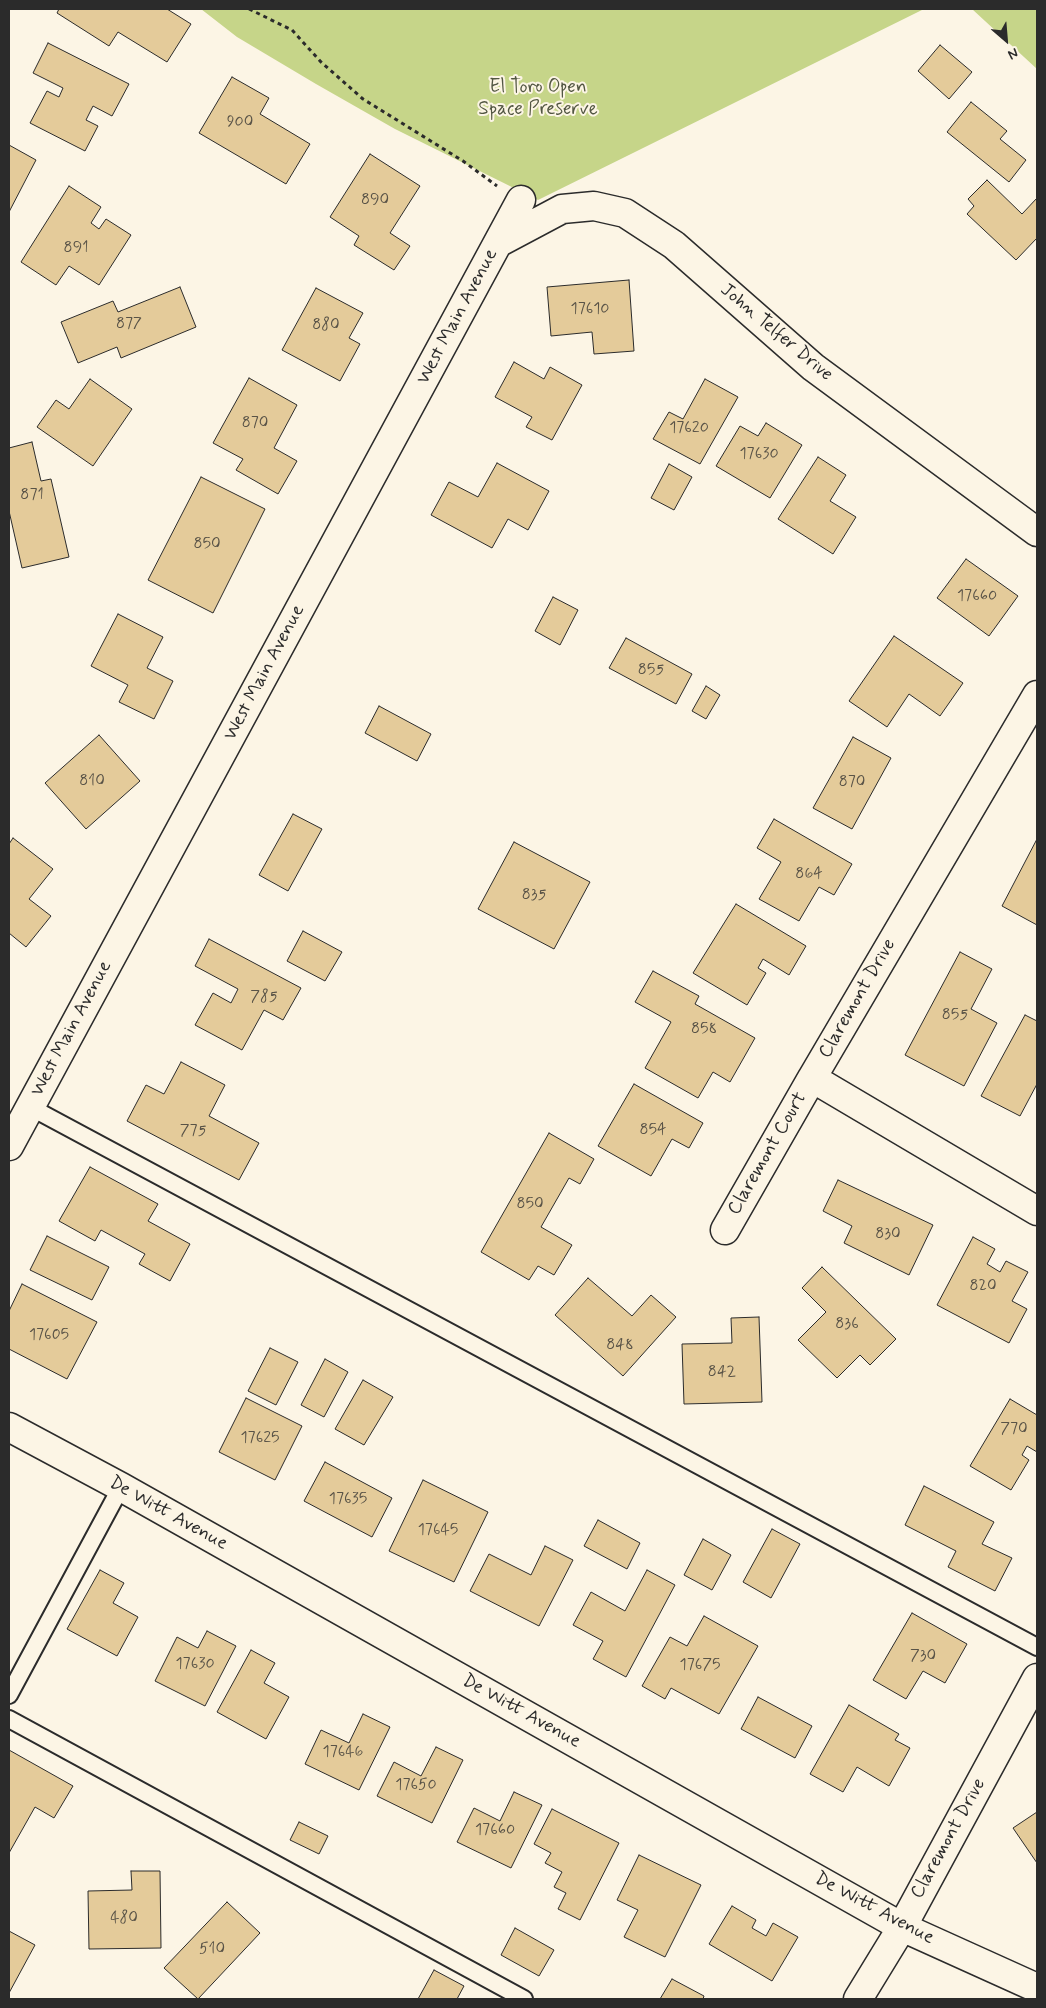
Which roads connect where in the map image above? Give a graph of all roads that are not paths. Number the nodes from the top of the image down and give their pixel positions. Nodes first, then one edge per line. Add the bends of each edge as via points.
1 (521, 200) road end
2 (498, 242) junction
3 (1037, 532) edge
4 (1037, 694) edge
5 (812, 1078) junction
6 (30, 1107) junction
7 (9, 1146) edge
8 (1037, 1211) edge
9 (725, 1230) dead end
10 (9, 1426) edge
11 (121, 1487) junction
12 (1037, 1647) edge
13 (1037, 1678) edge
14 (9, 1695) edge
15 (9, 1719) edge
16 (902, 1927) junction
17 (1037, 1988) edge
18 (524, 1999) edge
19 (858, 1999) edge

1 - 2 street, West Main Avenue
2 - 3 street, John Telfer Drive via 562,209 594,206 625,212 674,245 813,367
2 - 6 street, West Main Avenue
4 - 5 street, Claremont Drive
5 - 8 street, Claremont Drive
5 - 9 street, Claremont Court
6 - 7 street, West Main Avenue
6 - 12 lane
10 - 11 street, De Witt Avenue
11 - 14 lane
11 - 16 street, De Witt Avenue
13 - 16 street, Claremont Drive
15 - 18 lane
16 - 17 street, De Witt Avenue
16 - 19 street, Claremont Drive

